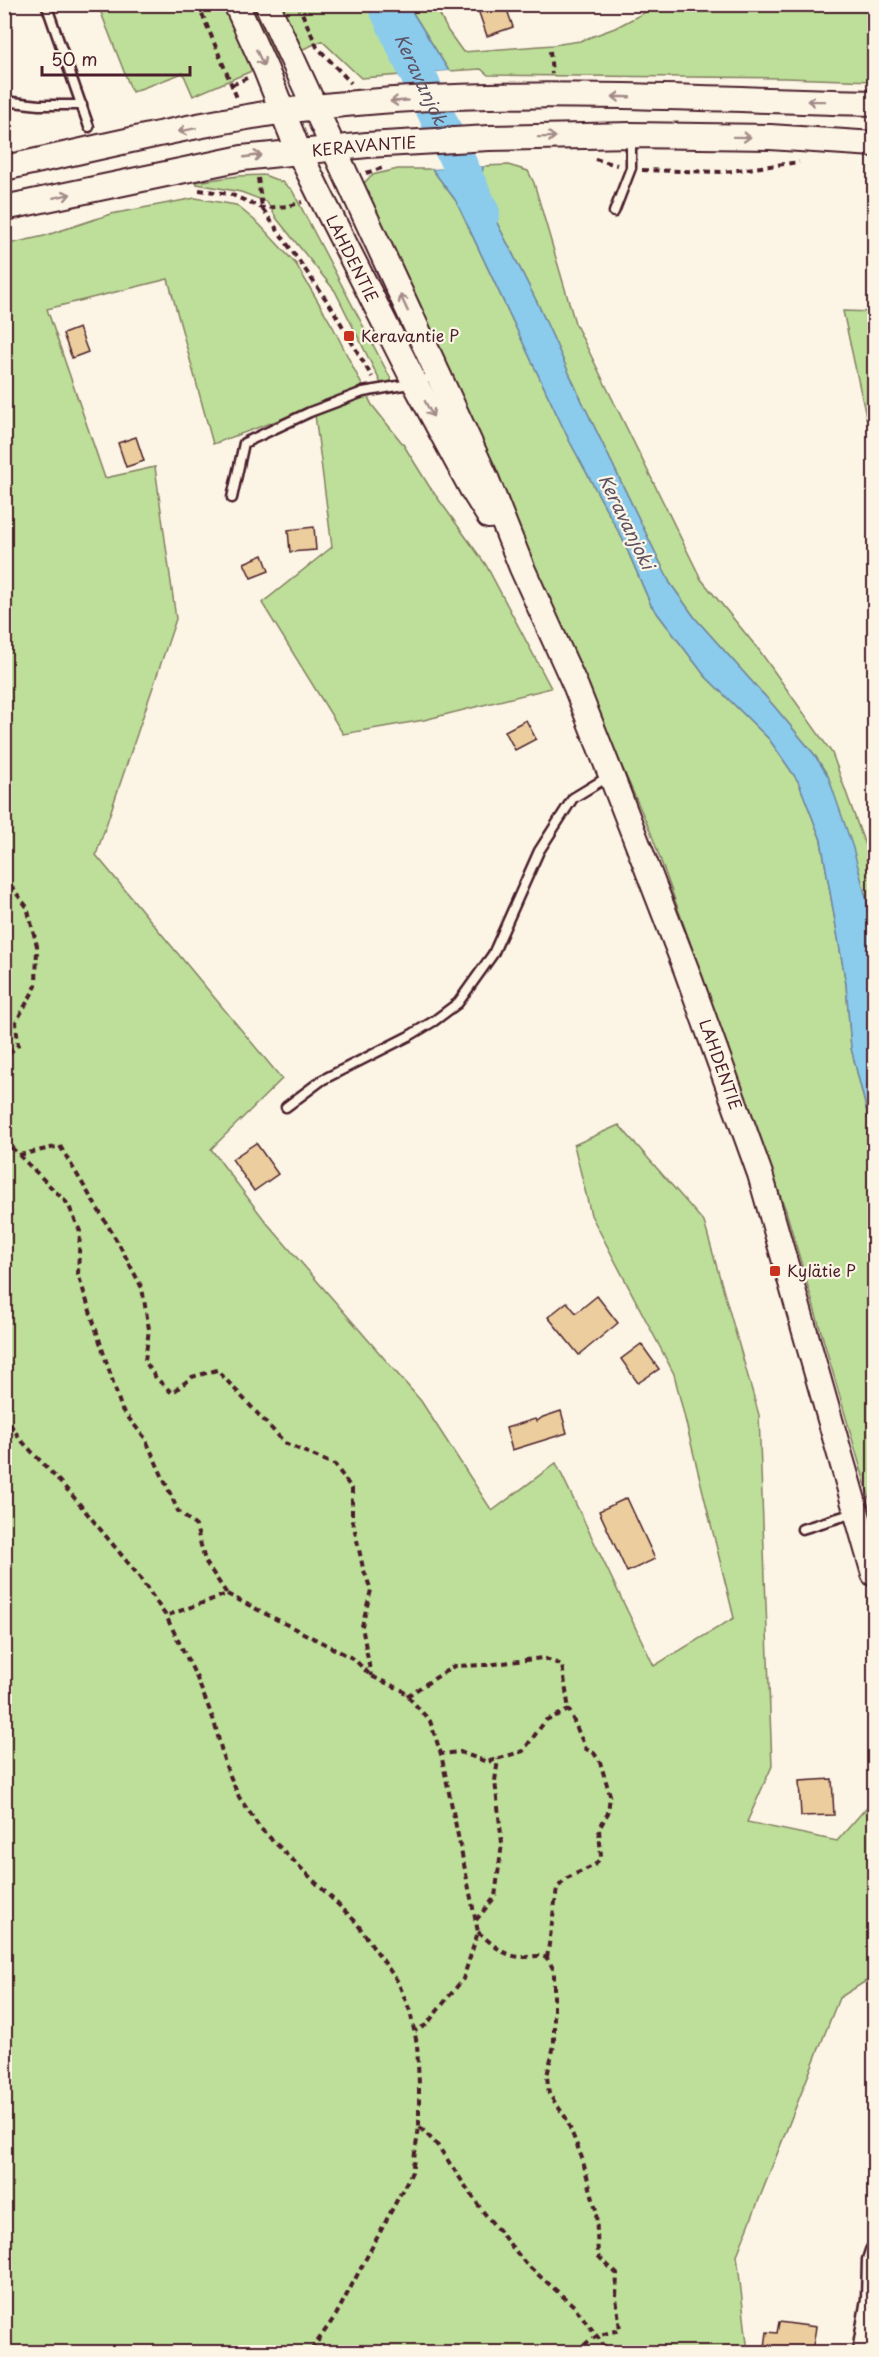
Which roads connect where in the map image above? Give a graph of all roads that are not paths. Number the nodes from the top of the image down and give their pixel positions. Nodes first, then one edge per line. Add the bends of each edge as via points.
1 (46, 4) edge
2 (236, 4) edge
3 (267, 4) edge
4 (4, 101) edge
5 (874, 103) edge
6 (82, 105) junction
7 (315, 108) junction
8 (283, 112) junction
9 (89, 127) dead end
10 (631, 135) junction
11 (874, 144) edge
12 (333, 147) junction
13 (298, 150) junction
14 (4, 168) edge
15 (4, 208) edge
16 (614, 212) dead end
17 (438, 375) junction
18 (415, 383) junction
19 (232, 498) dead end
20 (522, 568) junction
21 (611, 775) junction
22 (286, 1107) dead end
23 (857, 1512) junction
24 (802, 1528) dead end
25 (874, 1575) edge
26 (874, 2251) edge
27 (861, 2352) edge

1 - 6 lane
2 -> 8 main road, LAHDENTIE
3 - 7 main road, LAHDENTIE
4 - 6 lane
5 -> 7 main road via 361,94
6 - 9 lane
7 - 8 main road
7 - 12 main road, LAHDENTIE
8 - 13 main road, LAHDENTIE
8 -> 14 main road
10 -> 11 main road, KERAVANTIE via 770,137
12 -> 10 main road, KERAVANTIE
10 - 16 lane via 631,168
12 - 13 main road, KERAVANTIE
17 -> 12 main road, LAHDENTIE
15 -> 13 main road, KERAVANTIE
13 - 18 main road, LAHDENTIE
17 - 18 lane
17 - 20 main road, LAHDENTIE
18 - 19 lane via 363,392 244,443
18 -> 20 main road, LAHDENTIE via 472,489
20 - 21 main road, LAHDENTIE
21 - 22 lane via 573,798 539,851 493,954 458,1003 409,1036 322,1080
21 - 23 main road, LAHDENTIE via 760,1174
23 - 24 lane
23 - 25 main road, LAHDENTIE
26 - 27 street

